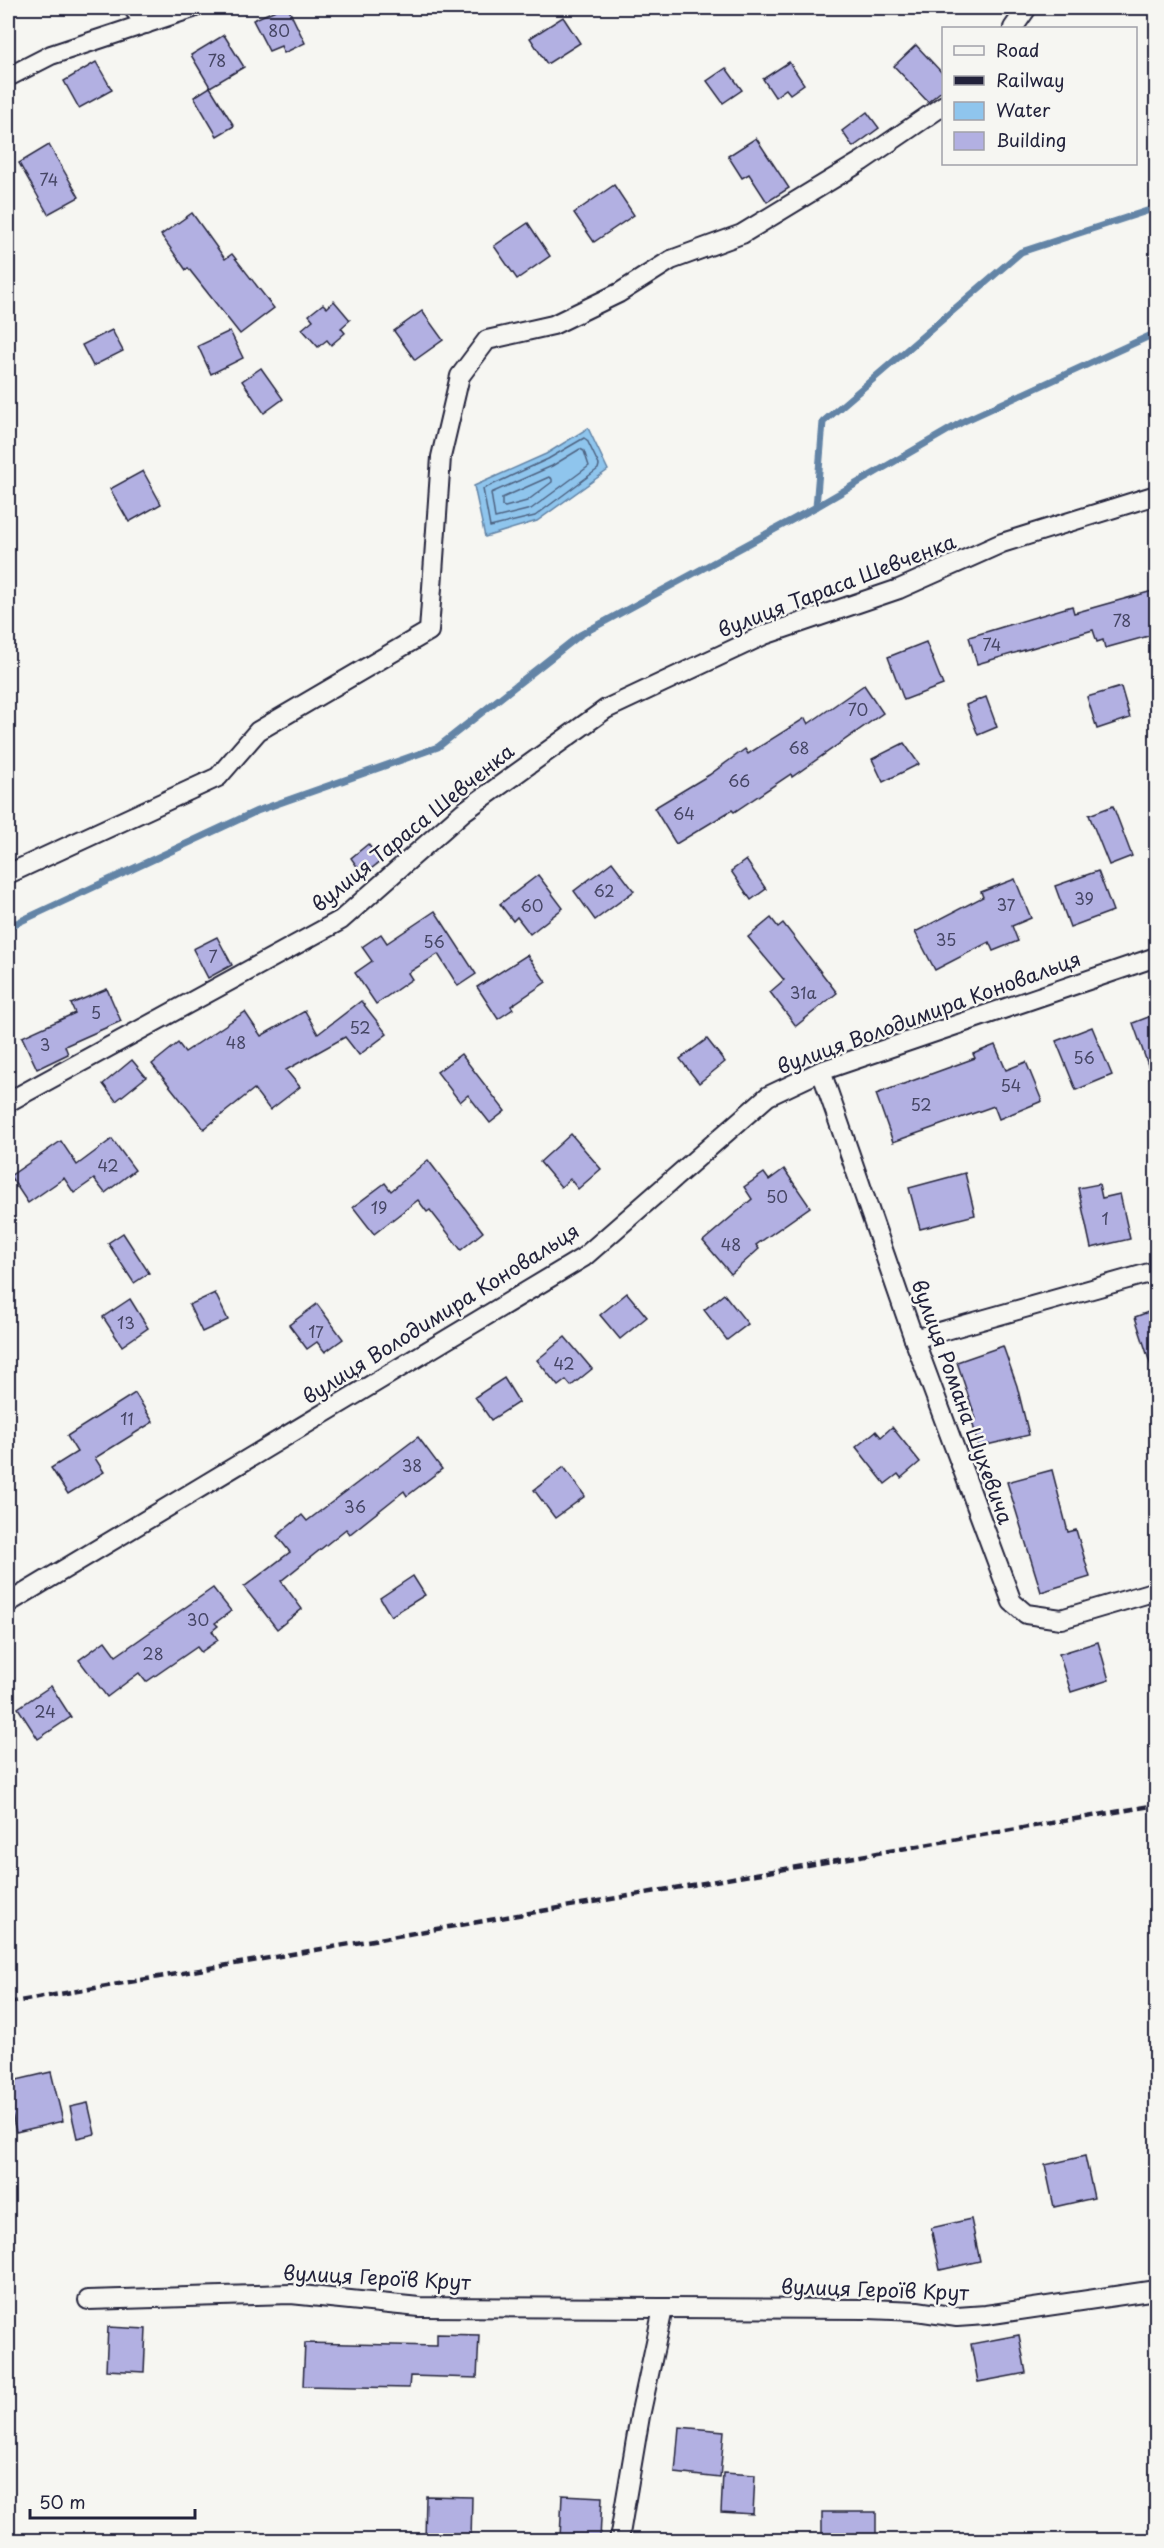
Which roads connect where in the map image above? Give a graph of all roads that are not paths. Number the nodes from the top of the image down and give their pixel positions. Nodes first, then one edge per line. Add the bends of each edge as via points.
1 (133, 8) edge
2 (193, 8) edge
3 (1027, 8) edge
4 (146, 24) junction
5 (1014, 27) edge
6 (8, 77) edge
7 (942, 106) edge
8 (1156, 495) edge
9 (8, 874) edge
10 (1156, 957) edge
11 (821, 1071) junction
12 (8, 1102) edge
13 (1156, 1271) edge
14 (914, 1340) junction
15 (1156, 1591) edge
16 (8, 1603) edge
17 (1156, 2290) edge
18 (88, 2300) dead end
19 (663, 2309) junction
20 (619, 2541) edge

1 - 4 street
2 - 4 street
3 - 5 street
4 - 6 street via 51,55
7 - 9 street via 862,161 742,234 671,260 620,293 553,325 487,340 459,376 441,457 429,631 258,731 218,777
8 - 12 street, вулиця Тараса Шевченка via 1002,543 899,589 764,635 606,709 464,812 341,920
10 - 11 street, вулиця Володимира Коновальця
11 - 14 street, вулиця Романа Шухевича
11 - 16 street, вулиця Володимира Коновальця via 768,1096 584,1257
13 - 14 street
14 - 15 street, вулиця Романа Шухевича via 1012,1602 1026,1614 1061,1619
17 - 19 street, вулиця Героїв Крут via 957,2317 868,2309
18 - 19 street, вулиця Героїв Крут via 291,2294 419,2307
19 - 20 street

